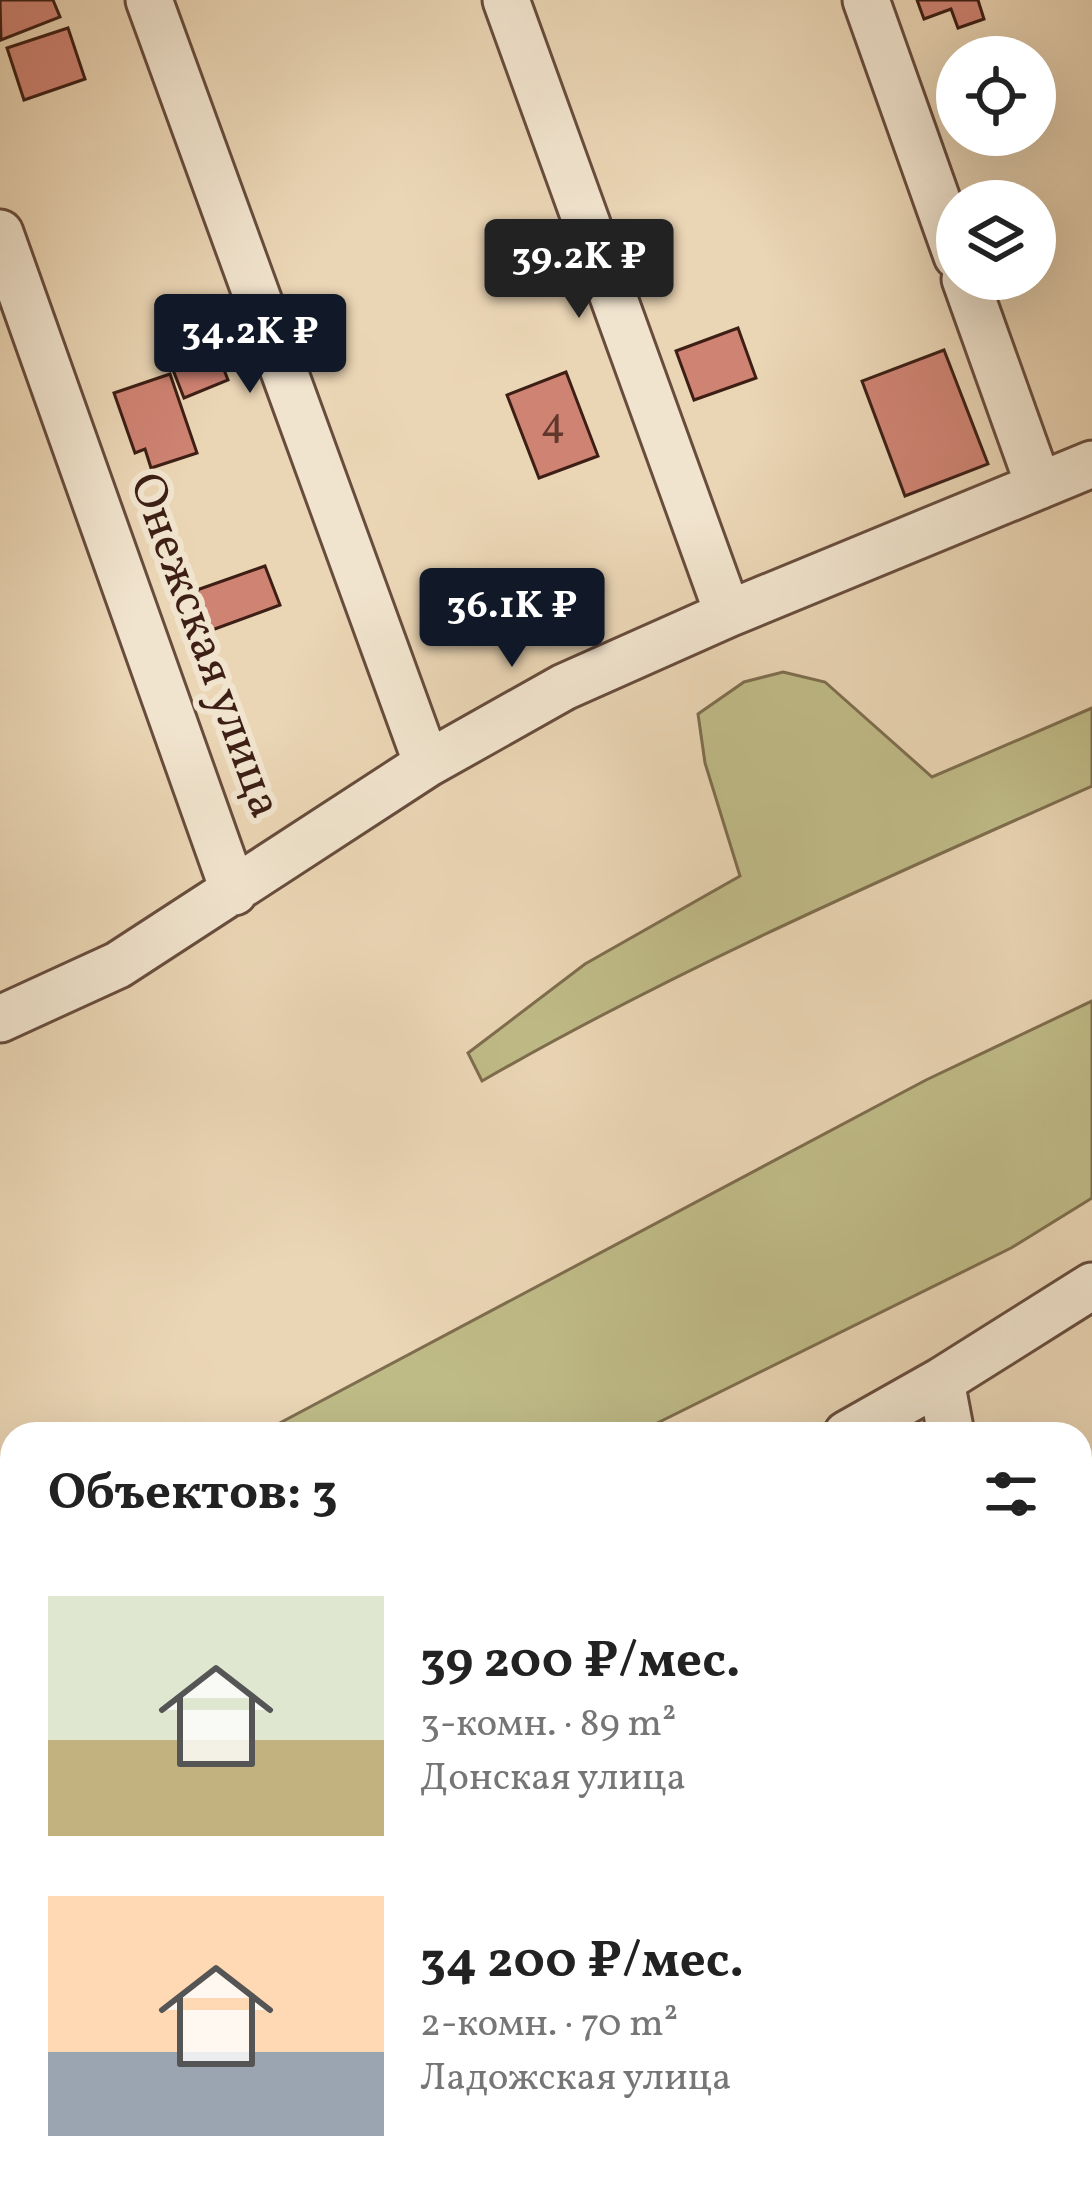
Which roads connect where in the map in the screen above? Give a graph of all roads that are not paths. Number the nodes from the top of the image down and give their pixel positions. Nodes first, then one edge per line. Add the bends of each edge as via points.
1 (149, 0) edge
2 (506, 0) edge
3 (866, 0) edge
4 (936, 197) edge
5 (0, 233) edge
6 (973, 300) edge
7 (1092, 464) edge
8 (1039, 486) junction
9 (728, 614) junction
10 (427, 764) junction
11 (234, 892) junction
12 (0, 1019) edge
13 (1092, 1286) edge
14 (941, 1382) junction
15 (869, 1422) edge
16 (949, 1422) edge

1 - 10 street
2 - 9 street
3 - 4 street
5 - 11 street, Онежская улица
6 - 8 street
7 - 8 street
8 - 9 street
9 - 10 street via 564,687
10 - 11 street
11 - 12 street via 118,965
13 - 14 street
14 - 15 street
14 - 16 street

